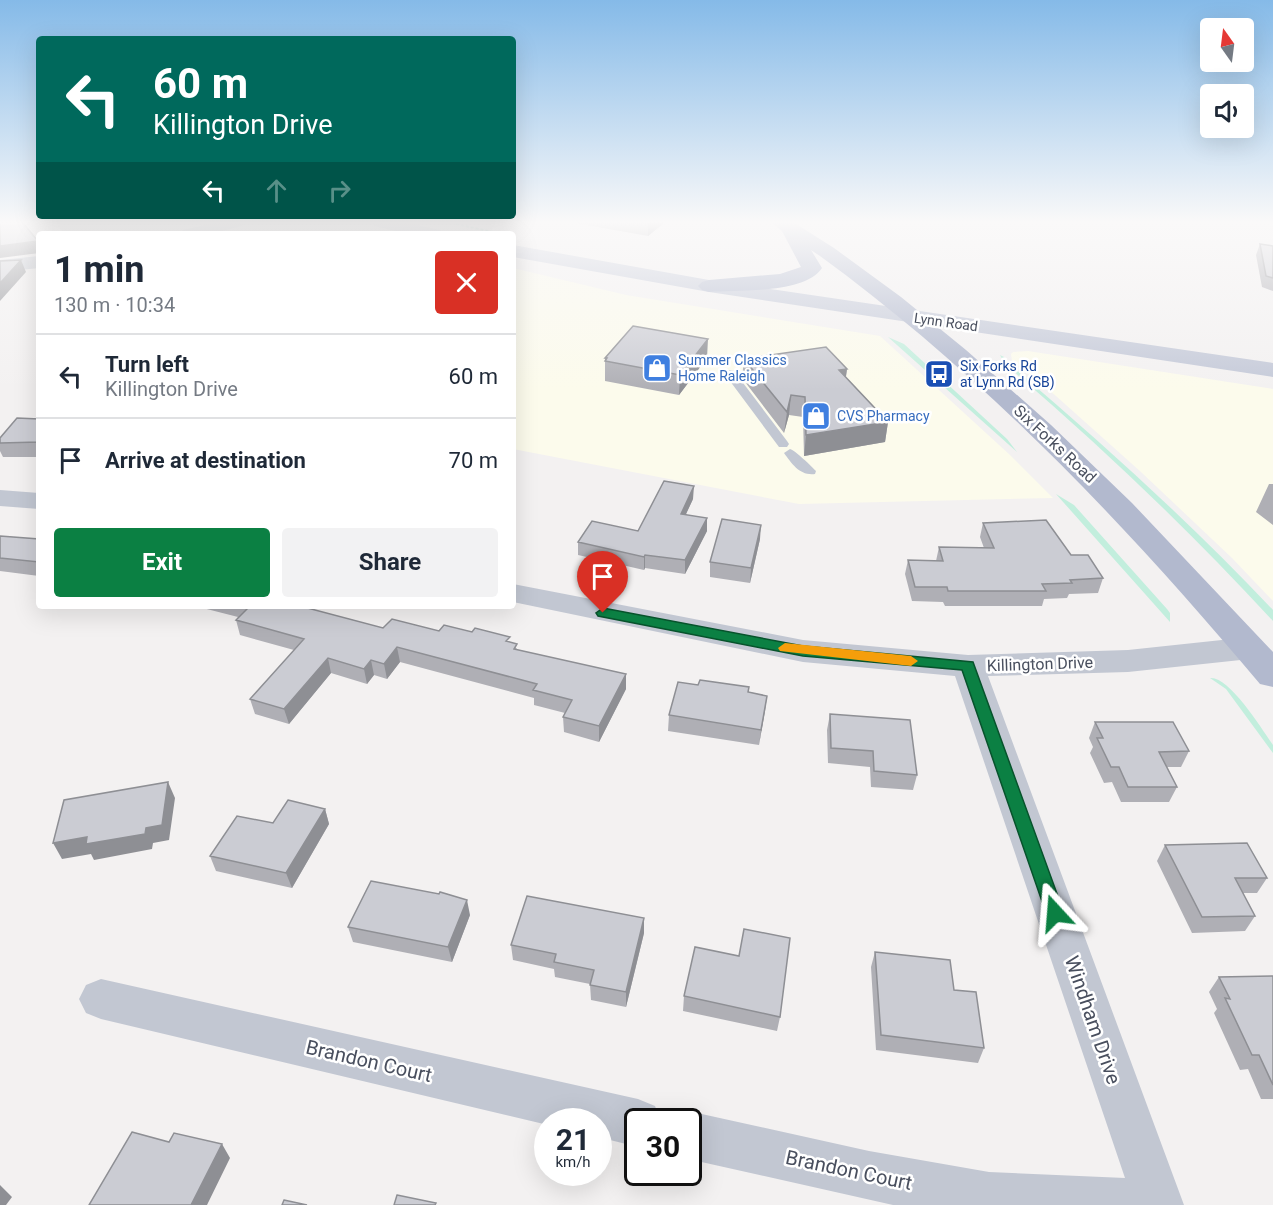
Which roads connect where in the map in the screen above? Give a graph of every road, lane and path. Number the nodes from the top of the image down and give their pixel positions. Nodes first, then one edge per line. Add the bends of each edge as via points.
1 (666, 278) edge
2 (792, 278) edge
3 (863, 278) edge
4 (709, 286) junction
5 (915, 317) junction
6 (1273, 370) edge
7 (730, 373) dead end
8 (810, 471) dead end
9 (0, 498) edge
10 (36, 501) edge
11 (516, 594) edge
12 (1250, 648) junction
13 (968, 666) junction
14 (1273, 675) edge
15 (101, 999) dead end
16 (624, 1120) edge
17 (702, 1138) edge
18 (1157, 1205) edge

1 - 4 main road, Lynn Road
2 - 4 main road
3 - 5 main road, Six Forks Road
4 - 5 main road, Lynn Road
5 - 6 main road, Lynn Road
5 - 12 main road, Six Forks Road via 1082,467
7 - 8 lane via 802,467
9 - 10 street
11 - 13 street, Killington Drive via 803,651
12 - 13 street, Killington Drive via 1128,661
12 - 14 main road, Six Forks Road
13 - 18 street, Windham Drive
15 - 16 street, Brandon Court
17 - 18 street, Brandon Court via 869,1176 989,1197

